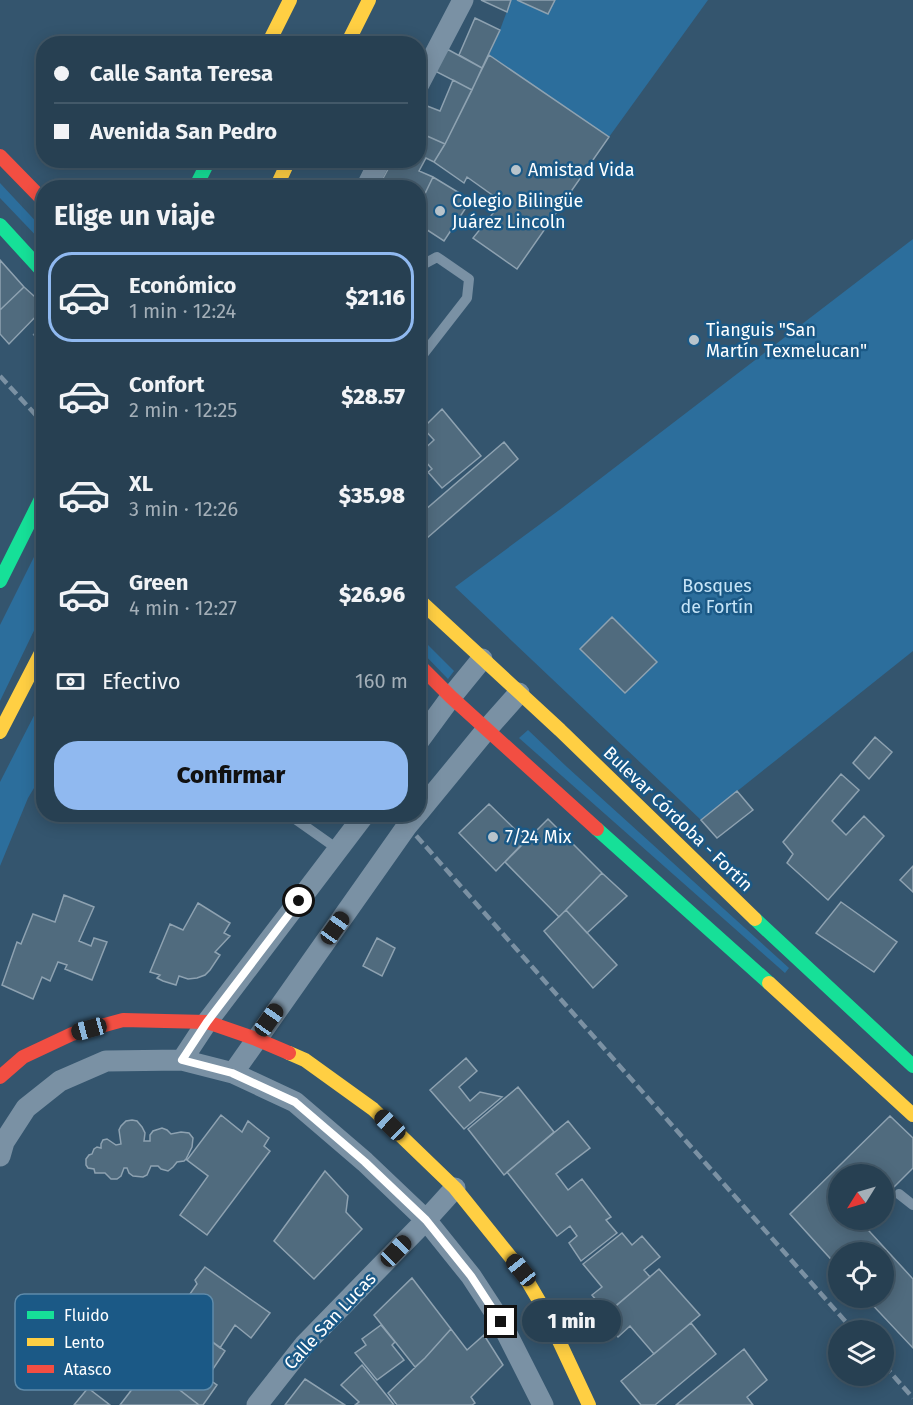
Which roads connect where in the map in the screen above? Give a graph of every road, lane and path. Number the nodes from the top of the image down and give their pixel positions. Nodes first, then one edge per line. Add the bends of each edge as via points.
1 (290, 0) edge
2 (369, 0) edge
3 (463, 0) edge
4 (272, 36) edge
5 (351, 36) edge
6 (426, 71) edge
7 (0, 156) edge
8 (36, 193) edge
9 (0, 225) edge
10 (426, 263) edge
11 (36, 264) edge
12 (426, 350) edge
13 (36, 509) edge
14 (0, 581) edge
15 (426, 606) edge
16 (482, 659) junction
17 (36, 662) edge
18 (426, 672) edge
19 (519, 693) junction
20 (452, 697) junction
21 (487, 729) junction
22 (426, 731) edge
23 (0, 732) edge
24 (426, 804) edge
25 (299, 822) edge
26 (359, 822) edge
27 (412, 822) edge
28 (339, 850) junction
29 (207, 1022) junction
30 (256, 1039) junction
31 (182, 1060) junction
32 (913, 1066) edge
33 (232, 1073) junction
34 (0, 1077) edge
35 (913, 1115) edge
36 (0, 1156) edge
37 (455, 1188) junction
38 (899, 1194) dead end
39 (913, 1205) edge
40 (426, 1220) junction
41 (257, 1405) edge
42 (543, 1405) edge
43 (589, 1405) edge

1 - 4 main road
2 - 5 main road
3 - 6 street
7 - 8 main road
9 - 11 main road
10 - 12 lane via 437,256 469,279 466,298
13 - 14 main road
15 - 16 main road, Bulevar Córdoba - Fortín
16 - 19 main road, Bulevar Córdoba - Fortín
16 - 20 street
17 - 23 main road
18 - 20 main road
19 - 21 street
19 - 32 main road, Bulevar Córdoba - Fortín
20 - 21 main road
20 - 22 street
21 - 24 street
21 - 35 main road
25 - 28 lane
26 - 28 street
27 - 30 street
28 - 29 street
29 - 30 main road
29 - 31 street
29 - 34 main road via 123,1020 72,1034 23,1058
30 - 33 street
30 - 37 main road via 306,1060 373,1109
31 - 33 street
31 - 36 street via 106,1061 60,1081 26,1108 4,1142
33 - 40 street via 295,1102
37 - 40 street, Calle San Lucas
37 - 43 main road via 521,1270
38 - 39 lane
40 - 41 street, Calle San Lucas via 305,1344
40 - 42 street via 471,1276 501,1322

